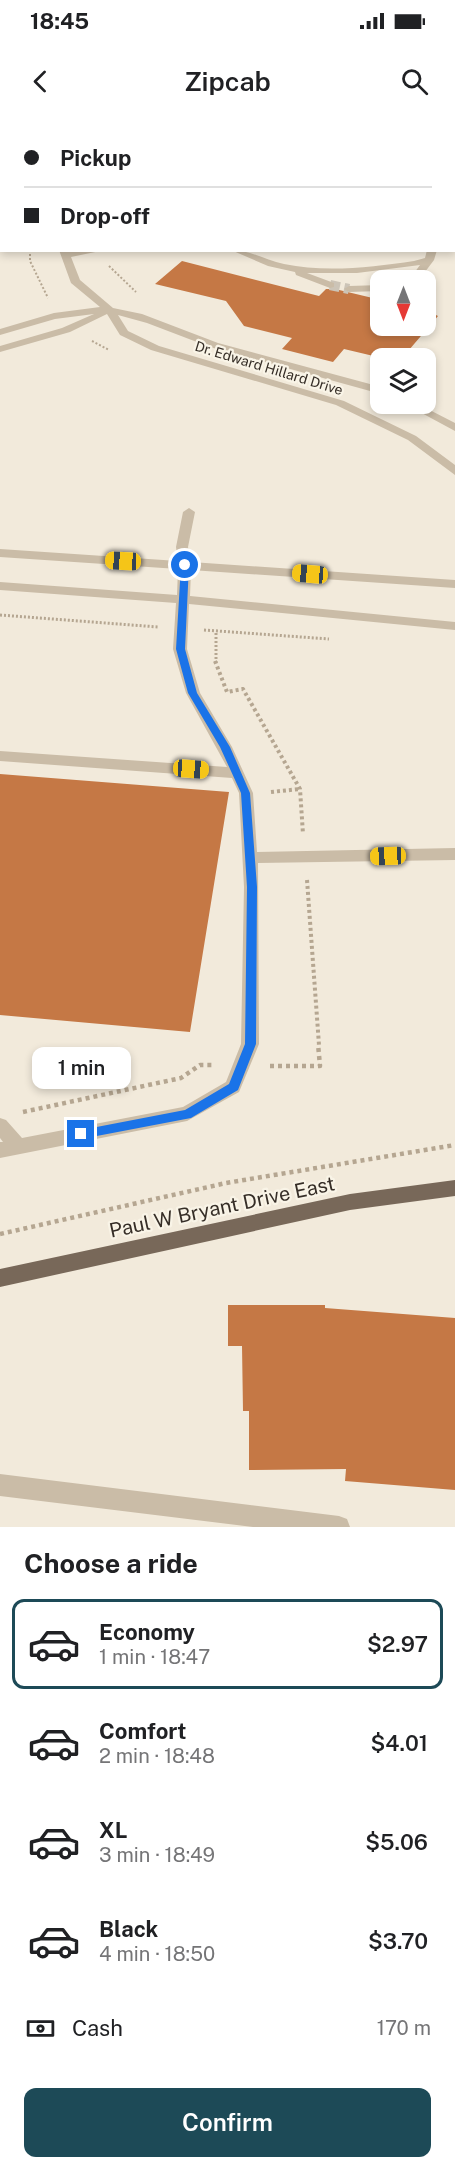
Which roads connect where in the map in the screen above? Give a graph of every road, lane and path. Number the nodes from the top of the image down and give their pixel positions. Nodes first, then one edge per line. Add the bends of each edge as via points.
1 (242, 252) edge
2 (64, 253) edge
3 (431, 255) edge
4 (282, 266) junction
5 (421, 270) edge
6 (330, 285) tunnel mouth
7 (370, 288) edge
8 (349, 289) tunnel mouth
9 (110, 310) junction
10 (0, 332) edge
11 (0, 349) edge
12 (370, 387) edge
13 (429, 414) edge
14 (455, 428) edge
15 (455, 471) edge
16 (189, 512) dead end
17 (0, 553) edge
18 (185, 565) junction
19 (455, 584) edge
20 (0, 586) edge
21 (183, 600) junction
22 (0, 615) edge
23 (455, 626) edge
24 (182, 629) junction
25 (332, 639) dead end
26 (0, 756) edge
27 (237, 773) junction
28 (455, 854) edge
29 (250, 858) junction
30 (0, 1125) edge
31 (455, 1146) edge
32 (9, 1148) edge
33 (455, 1188) edge
34 (0, 1234) edge
35 (0, 1278) edge
36 (0, 1485) edge
37 (339, 1527) edge

1 - 4 street
2 - 9 street, Dr. Edward Hillard Drive via 75,281
3 - 4 street via 411,265 307,270
3 - 5 street
4 - 6 street
7 - 8 street
9 - 10 street via 59,315
9 - 11 street via 66,330
9 - 12 street, Dr. Edward Hillard Drive via 154,321 215,345
9 - 15 street, Dr. Edward Hillard Drive via 124,333 155,348 340,403 412,438
13 - 14 street
16 - 18 street via 182,547
17 - 18 street
18 - 19 street
18 - 21 street
20 - 21 street
21 - 23 street
21 - 24 street
22 - 24 path
24 - 25 path
24 - 27 street via 180,649 193,693
26 - 27 street
27 - 29 street via 246,793
28 - 29 street
29 - 32 street via 250,1044 234,1087 187,1114
30 - 32 street
31 - 34 path via 315,1166 68,1216
33 - 35 main road, Paul W Bryant Drive East via 350,1202
36 - 37 street

